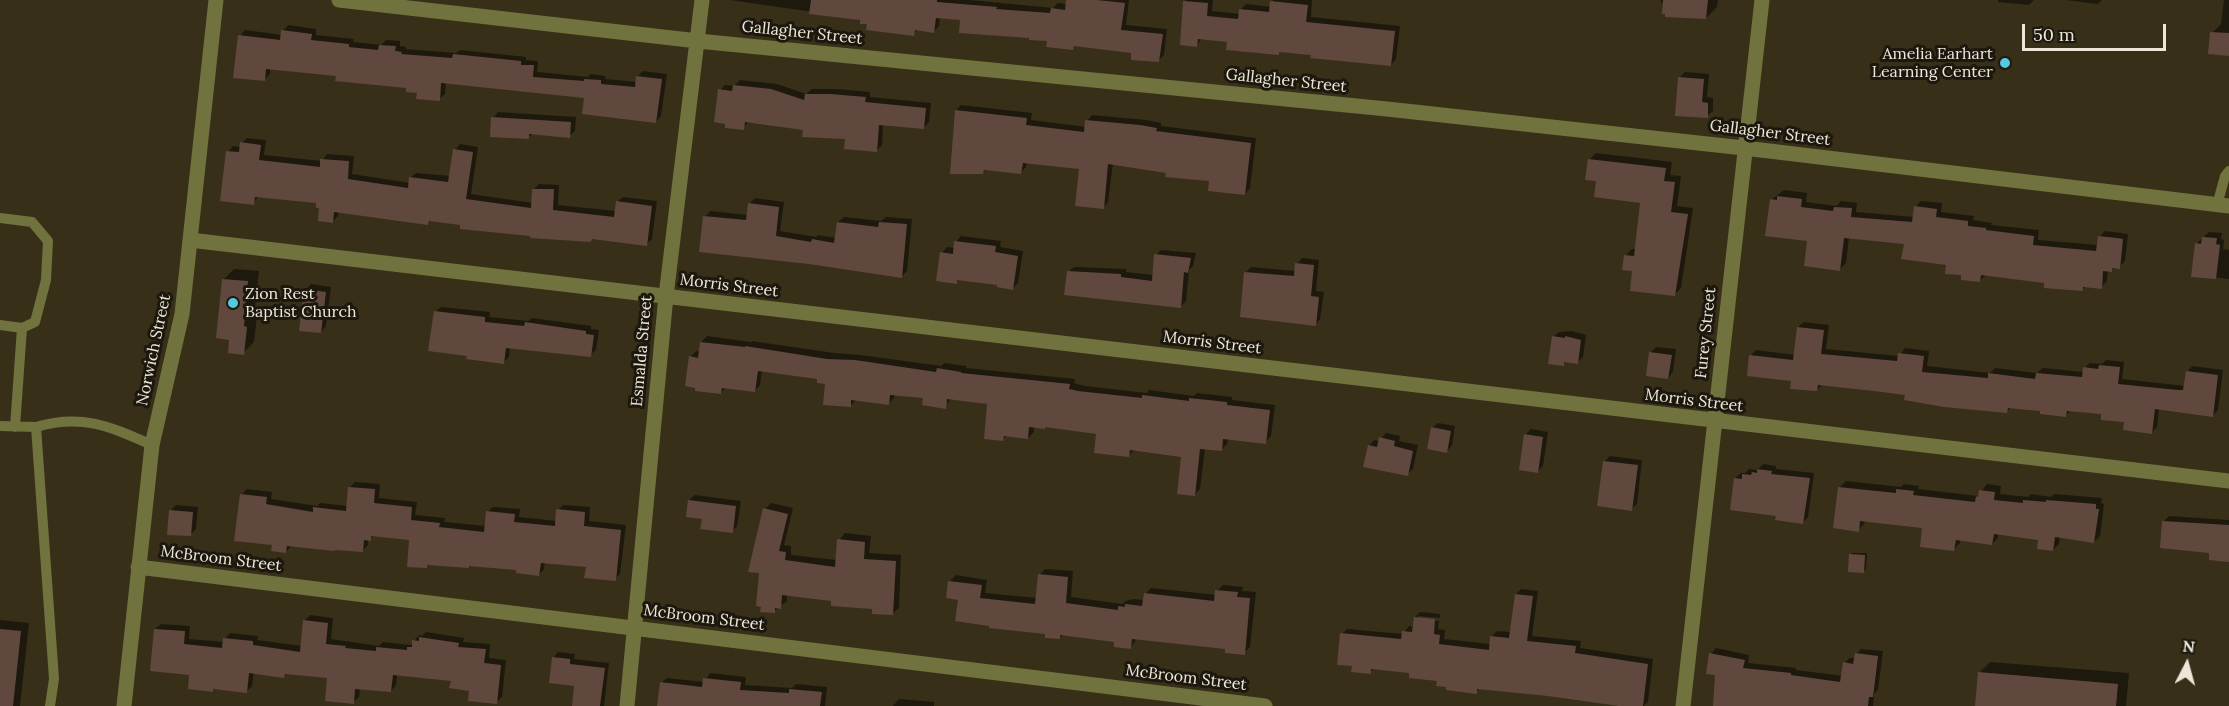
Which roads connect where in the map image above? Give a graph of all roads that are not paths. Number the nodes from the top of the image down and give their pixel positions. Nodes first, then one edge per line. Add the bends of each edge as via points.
1 (216, 0) edge
2 (339, 0) edge
3 (702, 0) edge
4 (1762, 0) edge
5 (698, 41) junction
6 (1744, 148) junction
7 (2229, 171) edge
8 (2223, 206) edge
9 (0, 218) edge
10 (190, 240) junction
11 (666, 296) junction
12 (0, 325) edge
13 (22, 328) junction
14 (1715, 422) junction
15 (0, 426) edge
16 (15, 427) junction
17 (36, 427) junction
18 (152, 445) junction
19 (2229, 481) edge
20 (138, 567) junction
21 (634, 627) junction
22 (50, 706) edge
23 (124, 706) edge
24 (627, 706) edge
25 (1265, 706) edge
26 (1683, 706) edge

1 - 10 street, Norwich Street
2 - 5 street, Gallagher Street
3 - 5 street, Esmalda Street
4 - 6 street, Furey Street
5 - 6 street, Gallagher Street
5 - 11 street, Esmalda Street
6 - 8 street, Gallagher Street
6 - 14 street, Furey Street
7 - 8 lane via 2224,176
9 - 13 lane via 32,222 48,241 46,280 35,322
10 - 11 street, Morris Street
10 - 18 street, Norwich Street via 182,314
11 - 14 street, Morris Street
11 - 21 street, Esmalda Street
12 - 13 lane
13 - 16 lane
14 - 19 street, Morris Street
14 - 26 street, Furey Street
15 - 16 lane
16 - 17 lane
17 - 18 lane via 57,421 88,422
17 - 22 lane via 54,679
18 - 20 street, Norwich Street
20 - 21 street, McBroom Street
20 - 23 street, Norwich Street
21 - 24 street, Esmalda Street
21 - 25 street, McBroom Street

